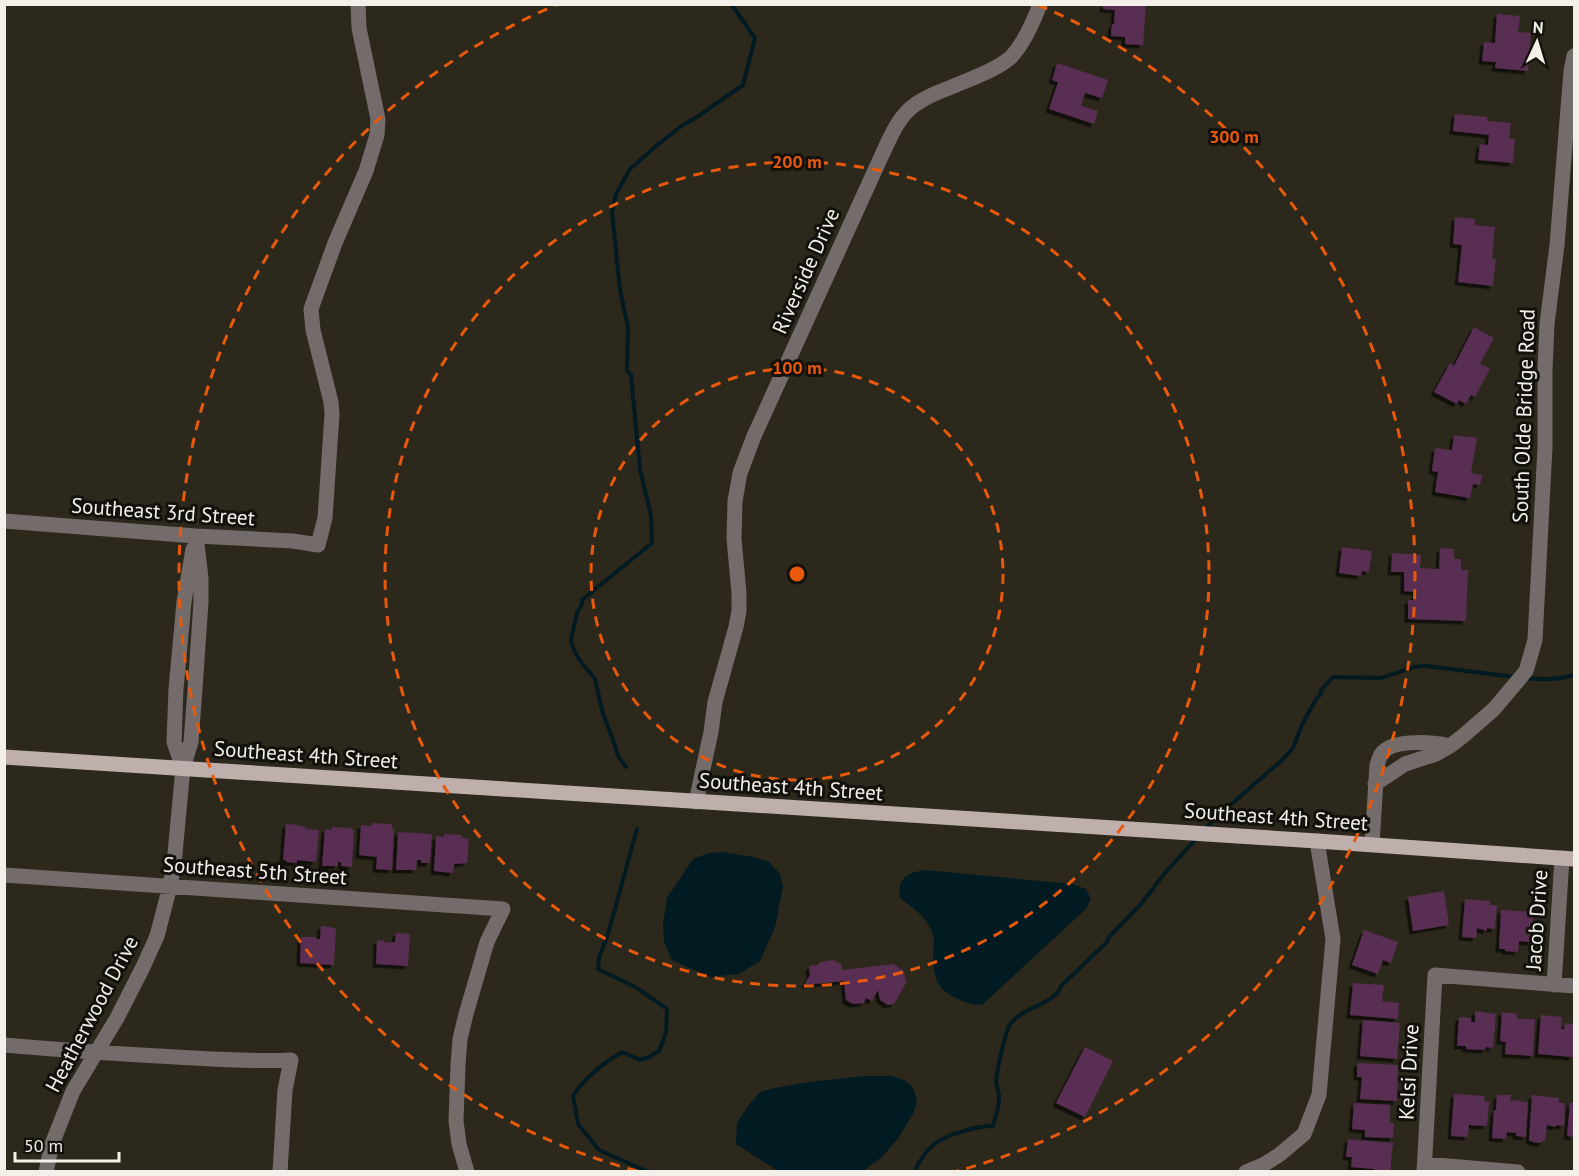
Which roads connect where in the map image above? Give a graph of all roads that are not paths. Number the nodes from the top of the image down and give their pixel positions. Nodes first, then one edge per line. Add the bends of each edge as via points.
1 (358, 4) edge
2 (1040, 4) edge
3 (1575, 56) edge
4 (4, 521) edge
5 (196, 537) junction
6 (1450, 746) junction
7 (4, 757) edge
8 (183, 768) junction
9 (1375, 784) junction
10 (696, 802) junction
11 (1317, 841) junction
12 (1372, 844) junction
13 (1568, 859) edge
14 (4, 874) edge
15 (170, 886) junction
16 (1554, 985) junction
17 (1575, 986) edge
18 (4, 1045) edge
19 (95, 1052) junction
20 (1424, 1168) edge
21 (46, 1172) edge
22 (280, 1172) edge
23 (467, 1172) edge
24 (1246, 1172) edge
25 (1518, 1172) edge

1 - 5 street, Southeast 3rd Street via 359,28 378,119 377,135 311,309 332,414 325,518 318,545
2 - 10 street, Riverside Drive via 1031,27 1010,57 915,104 893,132 754,436 740,473 735,501 739,611 715,702
3 - 6 street, South Olde Bridge Road via 1547,324 1535,640 1526,671 1494,709
4 - 5 street, Southeast 3rd Street
5 - 8 street, Heatherwood Drive via 201,602 191,742
6 - 9 street, South Olde Bridge Road via 1405,764
6 - 9 street via 1425,742 1388,748 1380,757
7 - 8 main road, Southeast 4th Street
8 - 10 main road, Southeast 4th Street
8 - 15 street, Heatherwood Drive
9 - 12 street
10 - 11 main road, Southeast 4th Street
11 - 12 main road, Southeast 4th Street
11 - 24 street via 1333,939 1319,1095 1304,1134 1279,1155
12 - 13 main road, Southeast 4th Street
13 - 16 street, Jacob Drive via 1562,878
14 - 15 street, Southeast 5th Street
15 - 19 street, Heatherwood Drive via 157,936 143,967
15 - 23 street, Southeast 5th Street via 502,909 487,942 460,1039 456,1121
16 - 17 street
16 - 20 street, Kelsi Drive via 1435,975
18 - 19 street
19 - 21 street, Heatherwood Drive via 67,1105
19 - 22 street via 291,1060 285,1090
20 - 25 street

